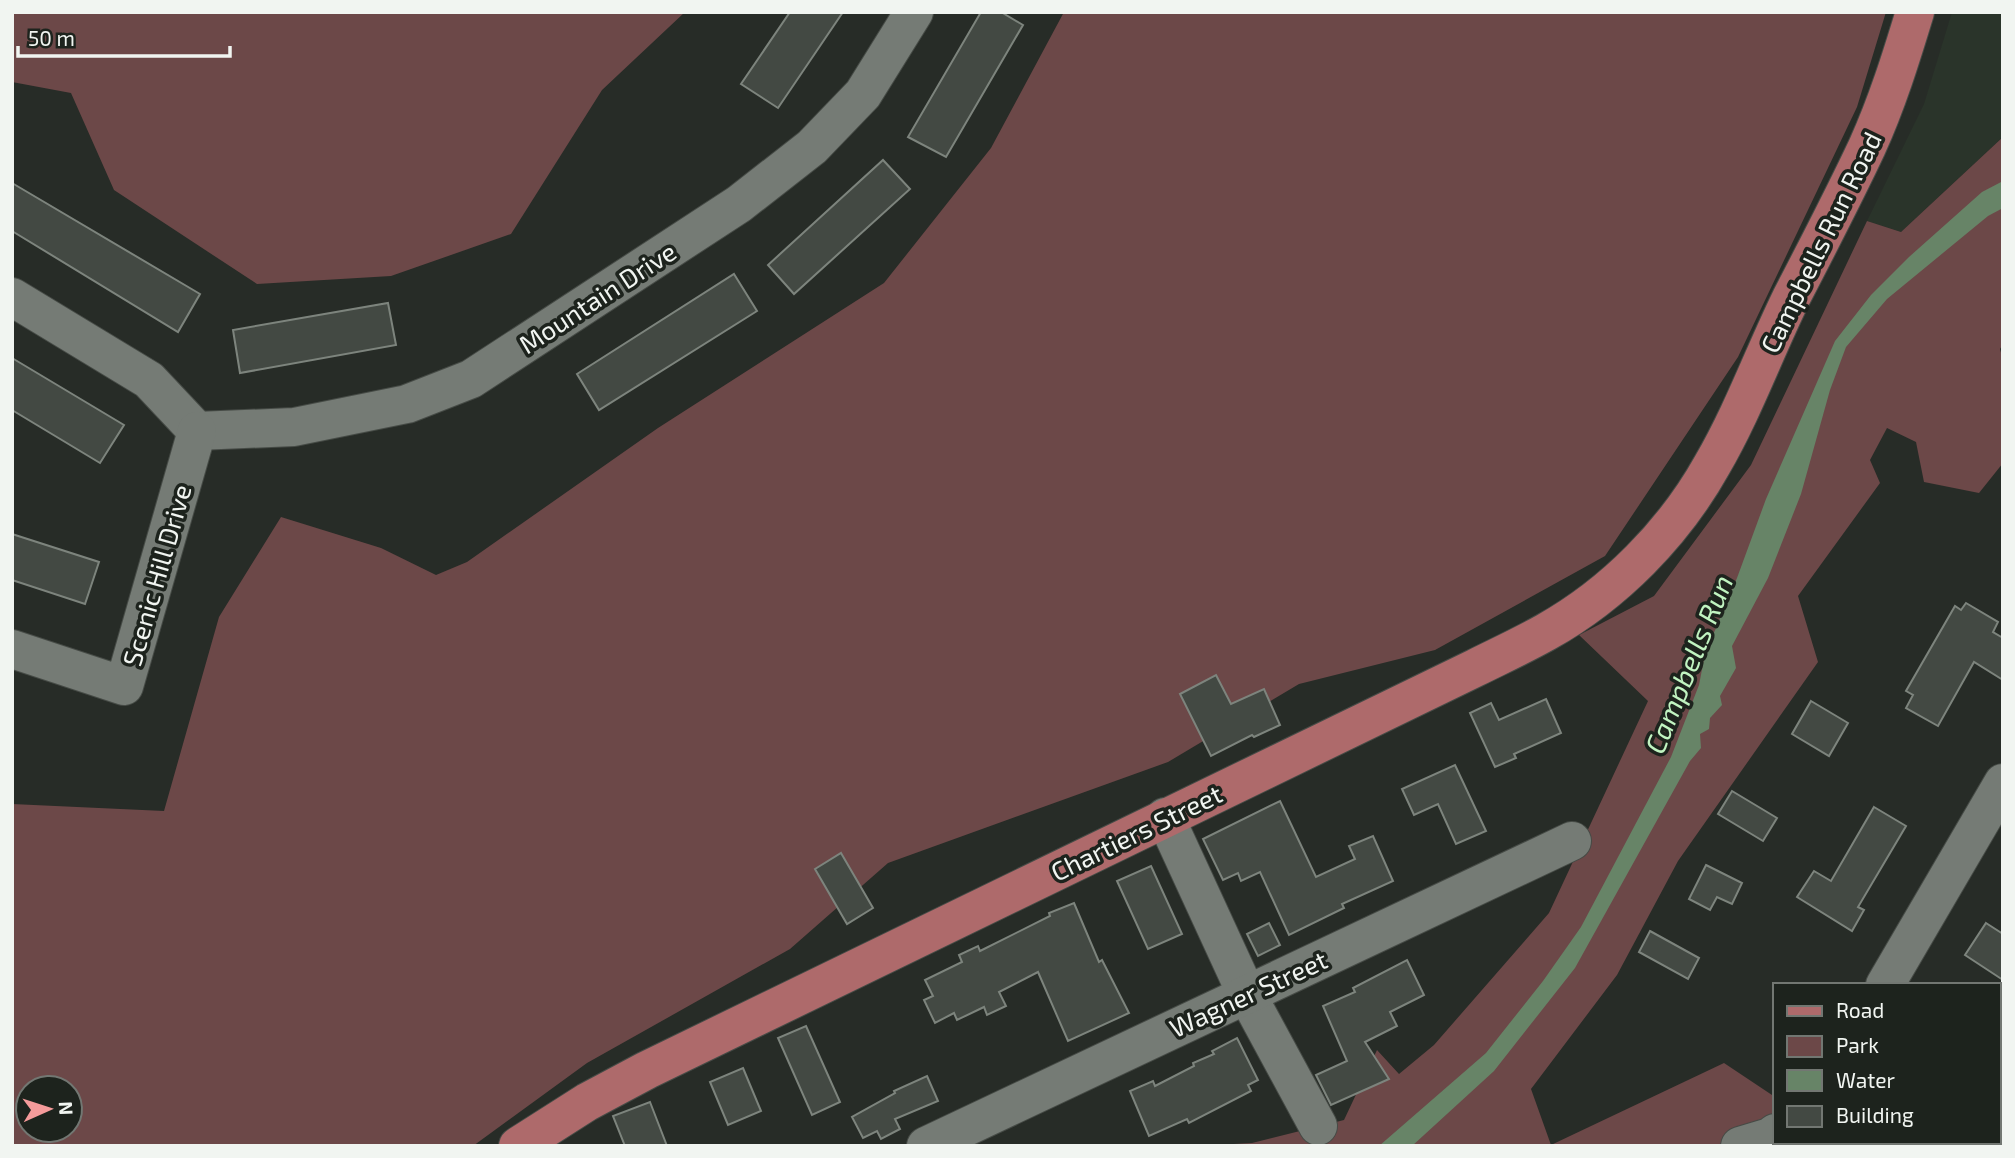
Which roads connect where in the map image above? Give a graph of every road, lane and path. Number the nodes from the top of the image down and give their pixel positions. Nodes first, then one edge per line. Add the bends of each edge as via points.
1 (915, 12) edge
2 (1915, 12) edge
3 (12, 296) edge
4 (197, 431) junction
5 (1712, 466) joint
6 (12, 649) edge
7 (2003, 783) edge
8 (1165, 817) junction
9 (1572, 841) dead end
10 (1886, 983) edge
11 (1246, 993) junction
12 (1318, 1126) dead end
13 (518, 1146) edge
14 (926, 1146) edge

1 - 4 street, Mountain Drive via 863,94 813,147 739,204 471,379 407,404 294,427
2 - 5 main road, Campbells Run Road via 1868,145
3 - 4 street via 149,380
4 - 6 street, Scenic Hill Drive via 124,686
5 - 8 main road, Chartiers Street via 1675,521 1636,563 1592,602 1547,632
7 - 10 street
8 - 11 street
8 - 13 main road, Chartiers Street via 647,1070
9 - 11 street, Wagner Street
11 - 12 street
11 - 14 street, Wagner Street

